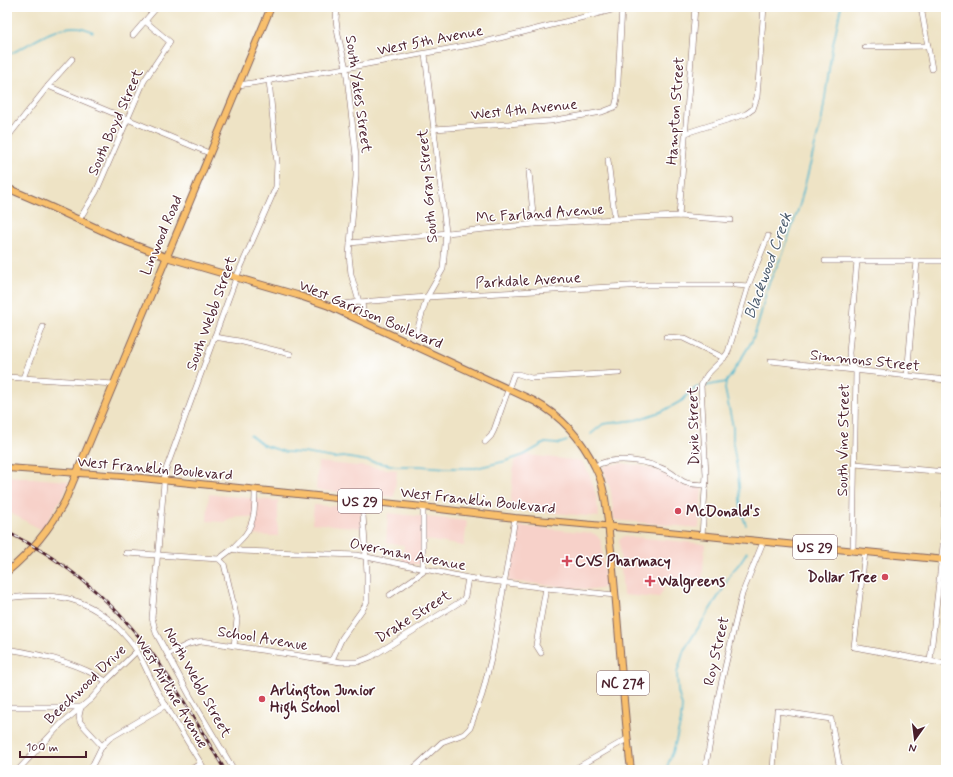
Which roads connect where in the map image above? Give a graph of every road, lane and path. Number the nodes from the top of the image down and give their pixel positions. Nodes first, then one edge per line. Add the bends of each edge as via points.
1 (157, 7) edge
2 (271, 7) edge
3 (337, 7) edge
4 (623, 7) edge
5 (695, 7) edge
6 (764, 7) edge
7 (934, 7) edge
8 (921, 8) edge
9 (145, 21) junction
10 (133, 35) dead end
11 (928, 46) junction
12 (865, 47) dead end
13 (425, 54) junction
14 (72, 59) dead end
15 (346, 68) junction
16 (932, 69) dead end
17 (269, 80) junction
18 (239, 85) junction
19 (48, 86) junction
20 (128, 120) junction
21 (434, 129) junction
22 (686, 133) junction
23 (7, 138) edge
24 (209, 153) junction
25 (608, 160) dead end
26 (529, 172) dead end
27 (7, 188) edge
28 (679, 216) junction
29 (615, 219) junction
30 (79, 220) junction
31 (731, 220) dead end
32 (534, 224) junction
33 (446, 232) junction
34 (768, 236) dead end
35 (350, 243) junction
36 (166, 257) junction
37 (825, 261) dead end
38 (857, 261) junction
39 (918, 261) junction
40 (946, 261) edge
41 (236, 278) junction
42 (748, 286) junction
43 (427, 297) junction
44 (361, 302) junction
45 (329, 306) junction
46 (364, 322) junction
47 (43, 327) dead end
48 (416, 334) dead end
49 (214, 337) junction
50 (666, 337) dead end
51 (290, 354) dead end
52 (724, 358) junction
53 (770, 361) dead end
54 (856, 370) junction
55 (619, 372) dead end
56 (907, 376) junction
57 (7, 377) edge
58 (23, 378) junction
59 (946, 380) edge
60 (114, 384) junction
61 (509, 389) junction
62 (485, 442) dead end
63 (856, 464) junction
64 (595, 466) junction
65 (7, 468) edge
66 (946, 472) edge
67 (77, 473) junction
68 (946, 477) edge
69 (164, 481) junction
70 (706, 485) junction
71 (255, 490) junction
72 (362, 501) junction
73 (423, 507) junction
74 (514, 518) junction
75 (608, 526) junction
76 (702, 536) junction
77 (763, 542) junction
78 (232, 549) junction
79 (854, 551) junction
80 (865, 552) junction
81 (126, 553) dead end
82 (158, 555) junction
83 (366, 556) junction
84 (219, 559) junction
85 (944, 560) edge
86 (423, 568) junction
87 (7, 572) edge
88 (468, 578) junction
89 (504, 583) junction
90 (546, 588) junction
91 (390, 595) dead end
92 (616, 595) junction
93 (7, 598) edge
94 (234, 646) junction
95 (7, 649) edge
96 (137, 651) junction
97 (541, 653) dead end
98 (168, 654) junction
99 (332, 660) junction
100 (930, 661) junction
101 (356, 662) joint
102 (946, 664) edge
103 (106, 681) junction
104 (166, 705) junction
105 (81, 706) junction
106 (7, 707) edge
107 (627, 739) junction
108 (102, 746) junction
109 (200, 763) junction
110 (18, 770) edge
111 (90, 770) edge
112 (190, 770) edge
113 (205, 770) edge
114 (234, 770) edge
115 (412, 770) edge
116 (573, 770) edge
117 (631, 770) edge
118 (705, 770) edge
119 (773, 770) edge
120 (840, 770) edge

1 - 9 street
2 - 18 main road, Linwood Road
3 - 15 street, South Yates Street via 338,35
4 - 13 street, West 5th Avenue via 480,44
4 - 21 street, West 4th Avenue via 615,107 602,112 550,121
5 - 22 street, Hampton Street
6 - 22 street via 757,97 753,109 746,114
7 - 8 street
8 - 11 street
9 - 10 street
9 - 20 street, South Boyd Street via 170,42 147,75
11 - 12 street
11 - 16 street
13 - 15 street, West 5th Avenue
13 - 21 street, South Gray Street
14 - 19 street
15 - 17 street, West 5th Avenue
15 - 35 street, South Yates Street via 356,160
17 - 18 street, West 5th Avenue
17 - 41 street, South Webb Street via 277,163 276,187
18 - 24 main road, Linwood Road
19 - 20 street
19 - 23 street
20 - 24 street
20 - 30 street, South Boyd Street via 96,192
21 - 33 street, South Gray Street
22 - 28 street, Hampton Street
24 - 36 main road, Linwood Road
25 - 29 street
26 - 32 street
27 - 30 main road, West Garrison Boulevard
28 - 29 street, Mc Farland Avenue
28 - 31 street, Mc Farland Avenue
29 - 32 street, Mc Farland Avenue
30 - 36 main road, West Garrison Boulevard
32 - 33 street, Mc Farland Avenue
33 - 35 street, Mc Farland Avenue
33 - 43 street, South Gray Street via 445,263
34 - 42 street, Dixie Street
35 - 44 street, South Yates Street via 350,265
36 - 41 main road, West Garrison Boulevard
36 - 60 main road, Linwood Road
37 - 38 street
38 - 39 street
38 - 54 street, South Vine Street via 848,353 850,364
39 - 40 street
39 - 56 street
41 - 45 main road, West Garrison Boulevard
41 - 49 street, South Webb Street
42 - 43 street, Parkdale Avenue via 647,285
42 - 52 street, Dixie Street
43 - 44 street, Parkdale Avenue
43 - 48 street, South Gray Street
44 - 45 street, Parkdale Avenue
44 - 46 street, South Yates Street
45 - 46 main road, West Garrison Boulevard
46 - 61 main road, West Garrison Boulevard
47 - 58 street
49 - 51 street
49 - 69 street, South Webb Street via 166,469
50 - 52 street via 682,338
52 - 70 street, Dixie Street via 708,374 701,386
53 - 54 street, Simmons Street
54 - 56 street, Simmons Street
54 - 63 street, South Vine Street
55 - 61 street via 531,378 516,374
56 - 59 street, Simmons Street
57 - 58 street
58 - 60 street
60 - 67 main road, Linwood Road
61 - 62 street via 494,430
61 - 64 main road, West Garrison Boulevard via 543,406 562,422 581,443
63 - 66 street
63 - 79 street, South Vine Street
64 - 70 street via 616,461 639,462 660,468 684,482
64 - 75 main road, West Garrison Boulevard via 602,485
65 - 67 main road, West Franklin Boulevard / US 29
67 - 69 main road, West Franklin Boulevard / US 29
67 - 87 main road, Linwood Road via 65,501 48,530
68 - 85 street
69 - 71 main road, West Franklin Boulevard / US 29
69 - 82 street, South Webb Street
70 - 76 street, Dixie Street
71 - 72 main road, West Franklin Boulevard / US 29
71 - 78 street via 252,522
72 - 73 main road, West Franklin Boulevard / US 29
72 - 83 street
73 - 74 main road, West Franklin Boulevard / US 29
73 - 86 street
74 - 75 main road, West Franklin Boulevard / US 29
74 - 89 street
75 - 76 main road, West Franklin Boulevard / US 29
75 - 92 main road, NC 274
76 - 77 main road, West Franklin Boulevard / US 29
77 - 79 main road, West Franklin Boulevard / US 29
77 - 118 street, Roy Street via 742,594 719,693
78 - 83 street, Overman Avenue
78 - 84 street
79 - 80 main road, West Franklin Boulevard / US 29
80 - 85 main road, West Franklin Boulevard / US 29
80 - 100 street via 854,647
81 - 82 street
82 - 84 street
82 - 98 street, North Webb Street via 152,618 156,633
83 - 86 street, Overman Avenue
83 - 99 street via 367,601 342,638
84 - 94 street via 224,564 237,619
85 - 100 street
86 - 88 street, Overman Avenue
86 - 91 street via 420,575
88 - 89 street, Overman Avenue
88 - 101 street, Drake Street via 463,600 370,657
89 - 90 street, Overman Avenue
89 - 115 street via 488,673 470,728 464,734 442,742
90 - 92 street, Overman Avenue
90 - 97 street via 536,645
92 - 107 main road, NC 274
93 - 96 street, West Airline Avenue via 56,596 84,603 109,620
94 - 98 street, School Avenue via 202,641
94 - 99 street, School Avenue
95 - 103 street via 70,664
96 - 103 street, Beechwood Drive
96 - 104 street, West Airline Avenue
98 - 114 street, North Webb Street
99 - 101 street, School Avenue
100 - 102 street
103 - 105 street, Beechwood Drive via 100,690
104 - 108 street via 120,731
104 - 109 street, West Airline Avenue
105 - 106 street
105 - 108 street via 78,716 80,722
105 - 110 street, Beechwood Drive
107 - 116 street
107 - 117 main road, NC 274
108 - 111 street
109 - 112 street
109 - 113 street, West Airline Avenue
119 - 120 street via 777,711 830,719

